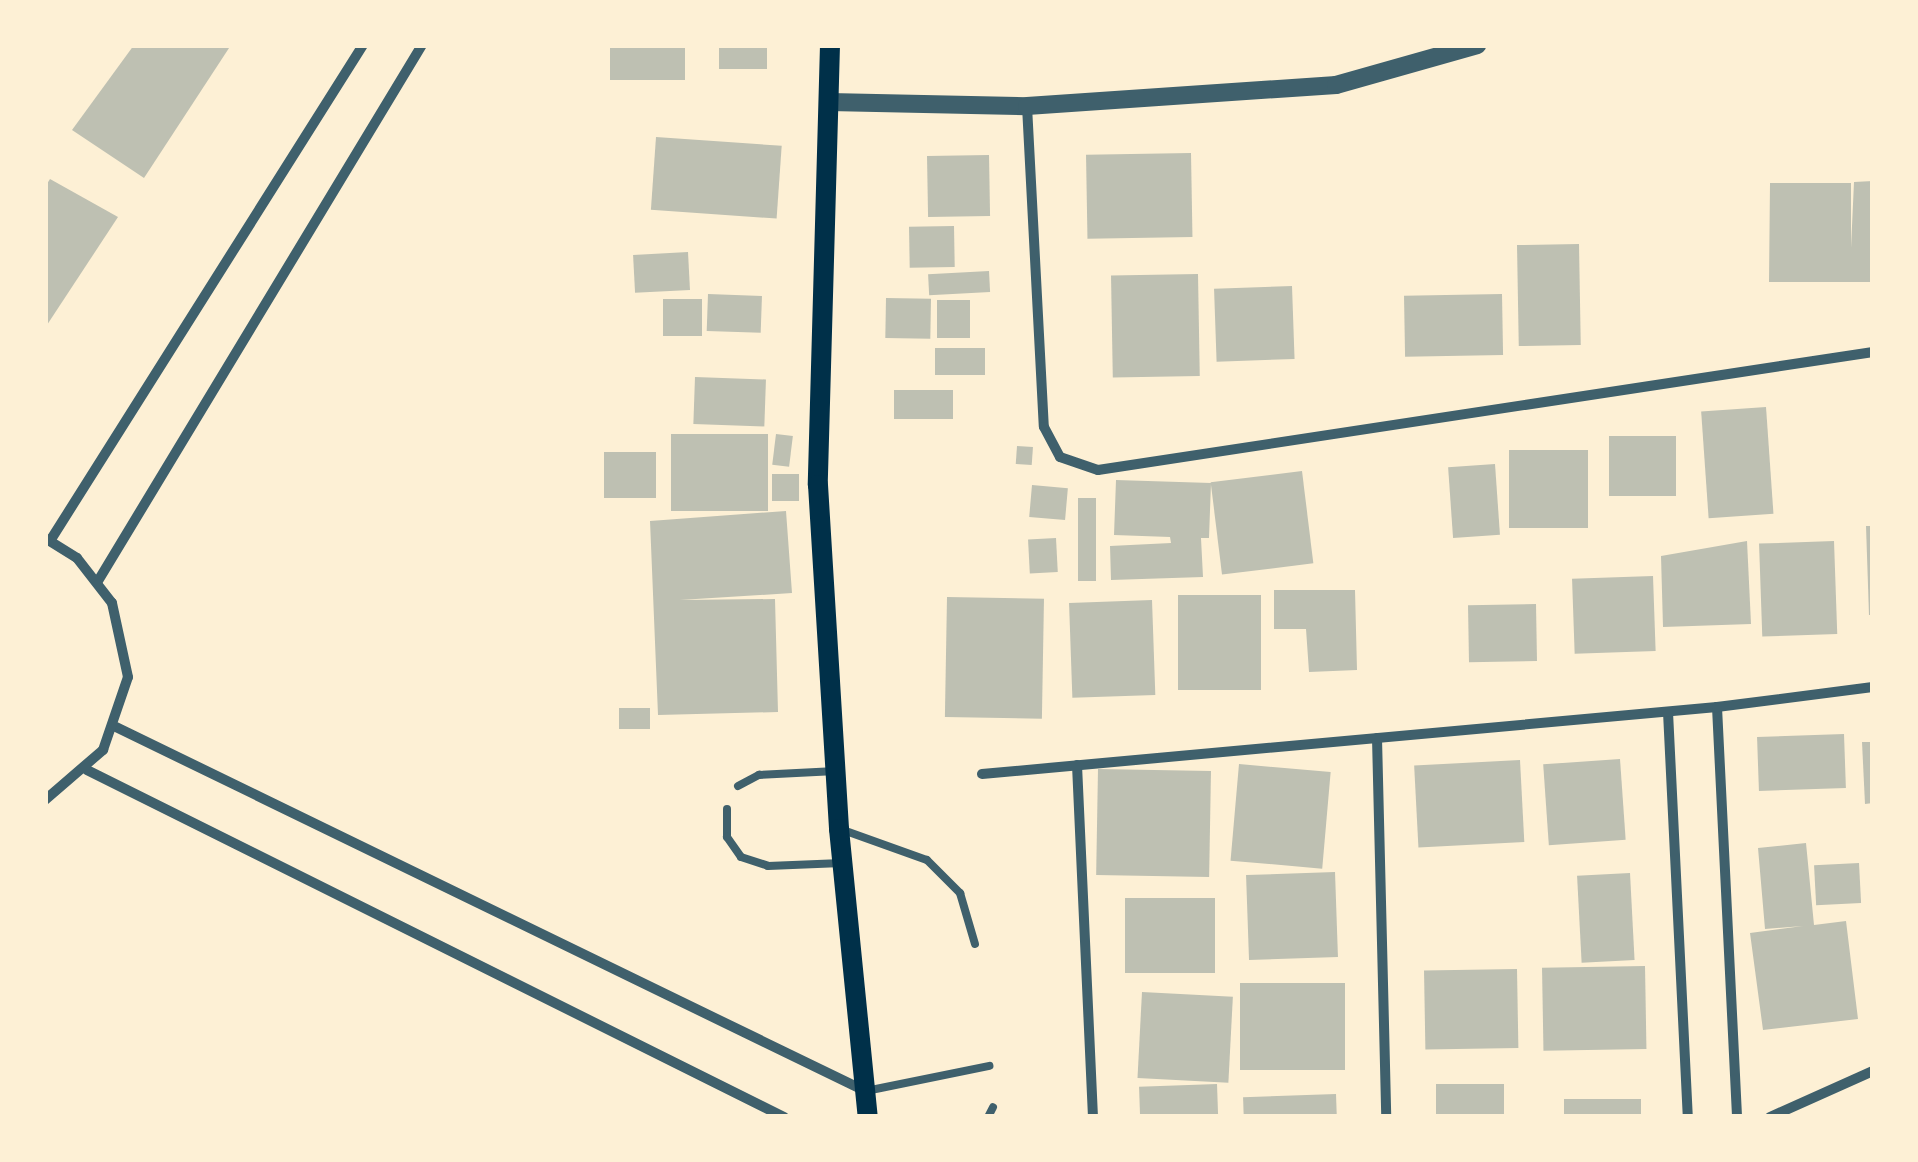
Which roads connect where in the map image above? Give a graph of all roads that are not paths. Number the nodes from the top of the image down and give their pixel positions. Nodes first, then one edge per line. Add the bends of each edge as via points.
1 (363, 45) edge
2 (422, 45) edge
3 (830, 45) edge
4 (1477, 45) edge
5 (829, 102) junction
6 (1027, 106) junction
7 (1873, 352) edge
8 (48, 540) edge
9 (98, 581) junction
10 (1873, 686) edge
11 (1716, 707) junction
12 (1668, 712) junction
13 (116, 727) junction
14 (1377, 738) junction
15 (1077, 765) junction
16 (86, 770) junction
17 (836, 772) junction
18 (982, 774) dead end
19 (738, 786) dead end
20 (45, 800) edge
21 (727, 809) dead end
22 (839, 829) junction
23 (842, 863) junction
24 (975, 944) dead end
25 (988, 1066) dead end
26 (1873, 1071) edge
27 (865, 1091) junction
28 (993, 1107) dead end
29 (784, 1117) edge
30 (868, 1117) edge
31 (988, 1117) edge
32 (1093, 1117) edge
33 (1386, 1117) edge
34 (1688, 1117) edge
35 (1737, 1117) edge
36 (1770, 1117) edge

1 - 8 street
2 - 9 street
3 - 5 main road
4 - 6 street via 1336,85
5 - 6 street
5 - 17 main road via 818,485
6 - 7 street via 1044,427 1060,456 1098,470
8 - 9 street
9 - 13 street via 127,652
10 - 11 street
11 - 12 street
11 - 35 street
12 - 14 street
12 - 34 street
13 - 16 street
13 - 27 street
14 - 15 street
14 - 33 street
15 - 18 street
15 - 32 street
16 - 20 street
16 - 29 street
17 - 19 lane via 759,775
17 - 22 main road
21 - 23 lane via 727,837 741,857 768,866
22 - 23 main road
22 - 24 lane via 927,860 960,892
23 - 27 main road
25 - 27 lane
26 - 36 street
27 - 30 main road
28 - 31 lane

